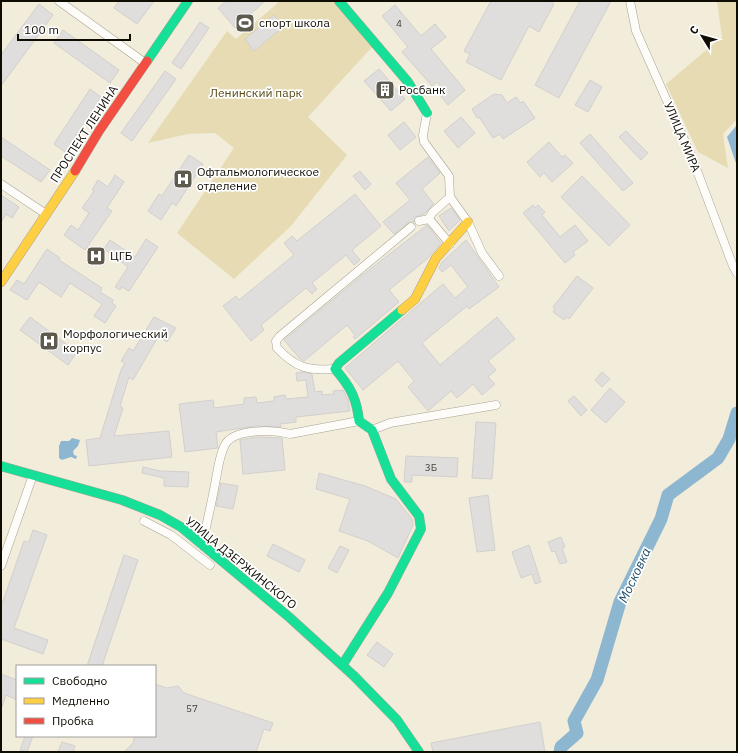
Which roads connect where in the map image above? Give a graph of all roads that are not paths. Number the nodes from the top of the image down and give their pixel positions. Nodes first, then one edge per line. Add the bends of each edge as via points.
1 (59, 1) edge
2 (188, 1) edge
3 (339, 1) edge
4 (630, 1) edge
5 (145, 63) junction
6 (427, 113) joint
7 (1, 184) edge
8 (450, 197) junction
9 (46, 214) junction
10 (430, 219) junction
11 (419, 221) dead end
12 (468, 222) junction
13 (411, 227) dead end
14 (450, 244) junction
15 (737, 273) edge
16 (499, 276) dead end
17 (1, 282) edge
18 (335, 368) junction
19 (496, 405) dead end
20 (359, 421) junction
21 (372, 430) junction
22 (1, 466) edge
23 (33, 475) junction
24 (144, 521) dead end
25 (202, 545) junction
26 (1, 566) edge
27 (210, 566) dead end
28 (343, 664) junction
29 (419, 752) edge

1 - 5 street
2 - 5 main road, ПРОСПЕКТ ЛЕНИНА
3 - 6 main road via 408,82
4 - 15 street, УЛИЦА МИРА via 636,31 691,155
5 - 9 main road, ПРОСПЕКТ ЛЕНИНА
6 - 8 street via 424,142 449,176
7 - 9 street
8 - 10 street via 432,213
8 - 12 street
9 - 17 main road, ПРОСПЕКТ ЛЕНИНА
10 - 11 street
10 - 14 street
12 - 14 main road
12 - 16 street via 482,253
13 - 18 street via 276,341 277,348 291,362 316,370
14 - 18 main road via 436,258 415,299
18 - 20 main road via 354,392
19 - 21 street via 390,423
20 - 21 main road
20 - 25 street via 290,434 279,431 243,432 234,436 226,443 221,457
21 - 28 main road via 391,478 419,516 421,529 388,593
22 - 23 main road, УЛИЦА ДЗЕРЖИНСКОГО
23 - 25 main road, УЛИЦА ДЗЕРЖИНСКОГО via 142,508 170,521
23 - 26 street
24 - 27 street via 171,535
25 - 28 main road, УЛИЦА ДЗЕРЖИНСКОГО
28 - 29 main road, УЛИЦА ДЗЕРЖИНСКОГО via 393,715

